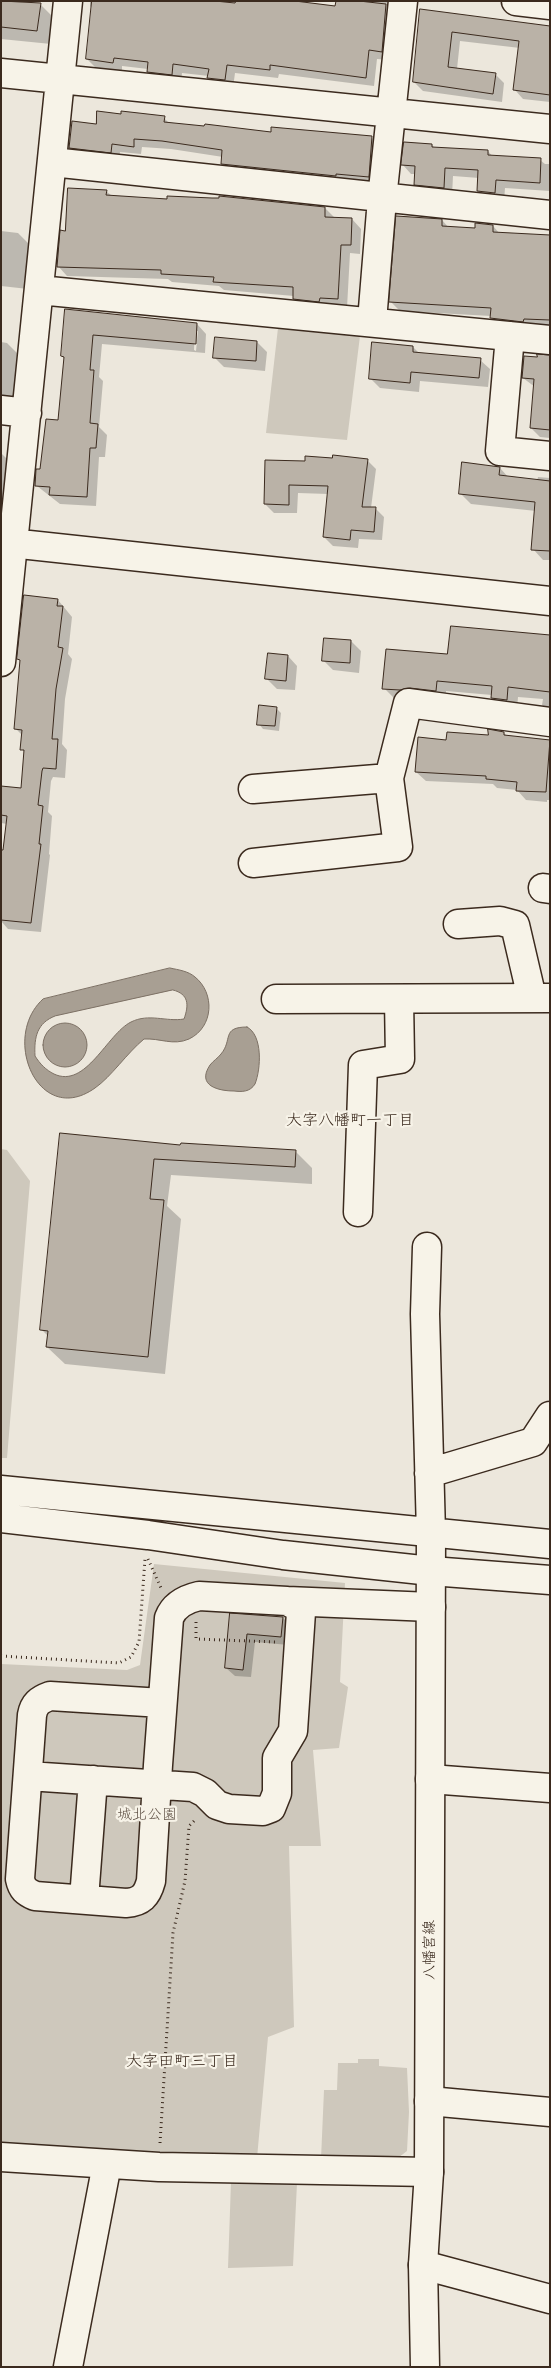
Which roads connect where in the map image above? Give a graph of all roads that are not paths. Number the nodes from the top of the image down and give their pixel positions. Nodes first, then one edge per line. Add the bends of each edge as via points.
1 (68, 1) edge
2 (403, 1) edge
3 (516, 1) edge
4 (550, 5) edge
5 (1, 73) edge
6 (60, 79) junction
7 (390, 114) junction
8 (550, 129) edge
9 (52, 162) junction
10 (382, 199) junction
11 (550, 215) edge
12 (39, 290) junction
13 (372, 322) junction
14 (510, 336) junction
15 (550, 340) edge
16 (14, 412) edge
17 (550, 456) edge
18 (8, 543) edge
19 (550, 601) edge
20 (1, 662) edge
21 (550, 722) edge
22 (389, 778) junction
23 (253, 789) dead end
24 (253, 863) dead end
25 (458, 924) dead end
26 (541, 998) edge
27 (276, 999) dead end
28 (399, 999) junction
29 (358, 1212) dead end
30 (427, 1247) dead end
31 (550, 1416) edge
32 (430, 1472) junction
33 (1, 1490) edge
34 (1, 1518) edge
35 (431, 1534) junction
36 (550, 1544) edge
37 (431, 1571) junction
38 (550, 1580) edge
39 (287, 1601) junction
40 (431, 1607) junction
41 (162, 1703) junction
42 (28, 1776) junction
43 (430, 1779) junction
44 (93, 1780) junction
45 (156, 1784) junction
46 (550, 1788) edge
47 (84, 1899) junction
48 (430, 2101) junction
49 (550, 2112) edge
50 (1, 2157) edge
51 (107, 2164) junction
52 (429, 2172) junction
53 (423, 2265) junction
54 (550, 2299) edge
55 (68, 2367) edge
56 (425, 2367) edge

1 - 6 street
2 - 7 street
3 - 4 street
5 - 6 street
6 - 7 street
6 - 9 street
7 - 8 street
7 - 10 street
9 - 10 street
9 - 12 street
10 - 11 street
10 - 13 street
12 - 13 street
12 - 16 street
13 - 14 street
14 - 15 street
14 - 17 street via 500,451
16 - 18 street
18 - 19 street
18 - 20 street
21 - 22 street via 408,703
22 - 23 street
22 - 24 street via 398,847
25 - 26 street via 500,921 515,925
26 - 28 street
27 - 28 street
28 - 29 street via 400,1059 363,1065
30 - 32 street, 八幡宮線 via 425,1314
31 - 32 street via 533,1442
32 - 35 street, 八幡宮線
33 - 35 street
34 - 37 street
35 - 36 street
35 - 37 street, 八幡宮線
37 - 38 street
37 - 40 street, 八幡宮線
39 - 40 street
39 - 41 street via 199,1596 177,1606 169,1618
39 - 45 street via 301,1612 293,1731 277,1758 277,1793 271,1808 263,1811 229,1809 217,1805 205,1793 193,1788
40 - 43 street, 八幡宮線
41 - 42 street via 50,1696 39,1700 32,1715
41 - 45 street
42 - 44 street
42 - 47 street via 22,1887 35,1896
43 - 46 street
43 - 48 street, 八幡宮線
44 - 45 street
44 - 47 street
45 - 47 street via 148,1890 144,1898 136,1902
48 - 49 street
48 - 52 street, 八幡宮線
50 - 51 street
51 - 52 street
51 - 55 street
52 - 53 street, 八幡宮線
53 - 54 street
53 - 56 street, 八幡宮線

